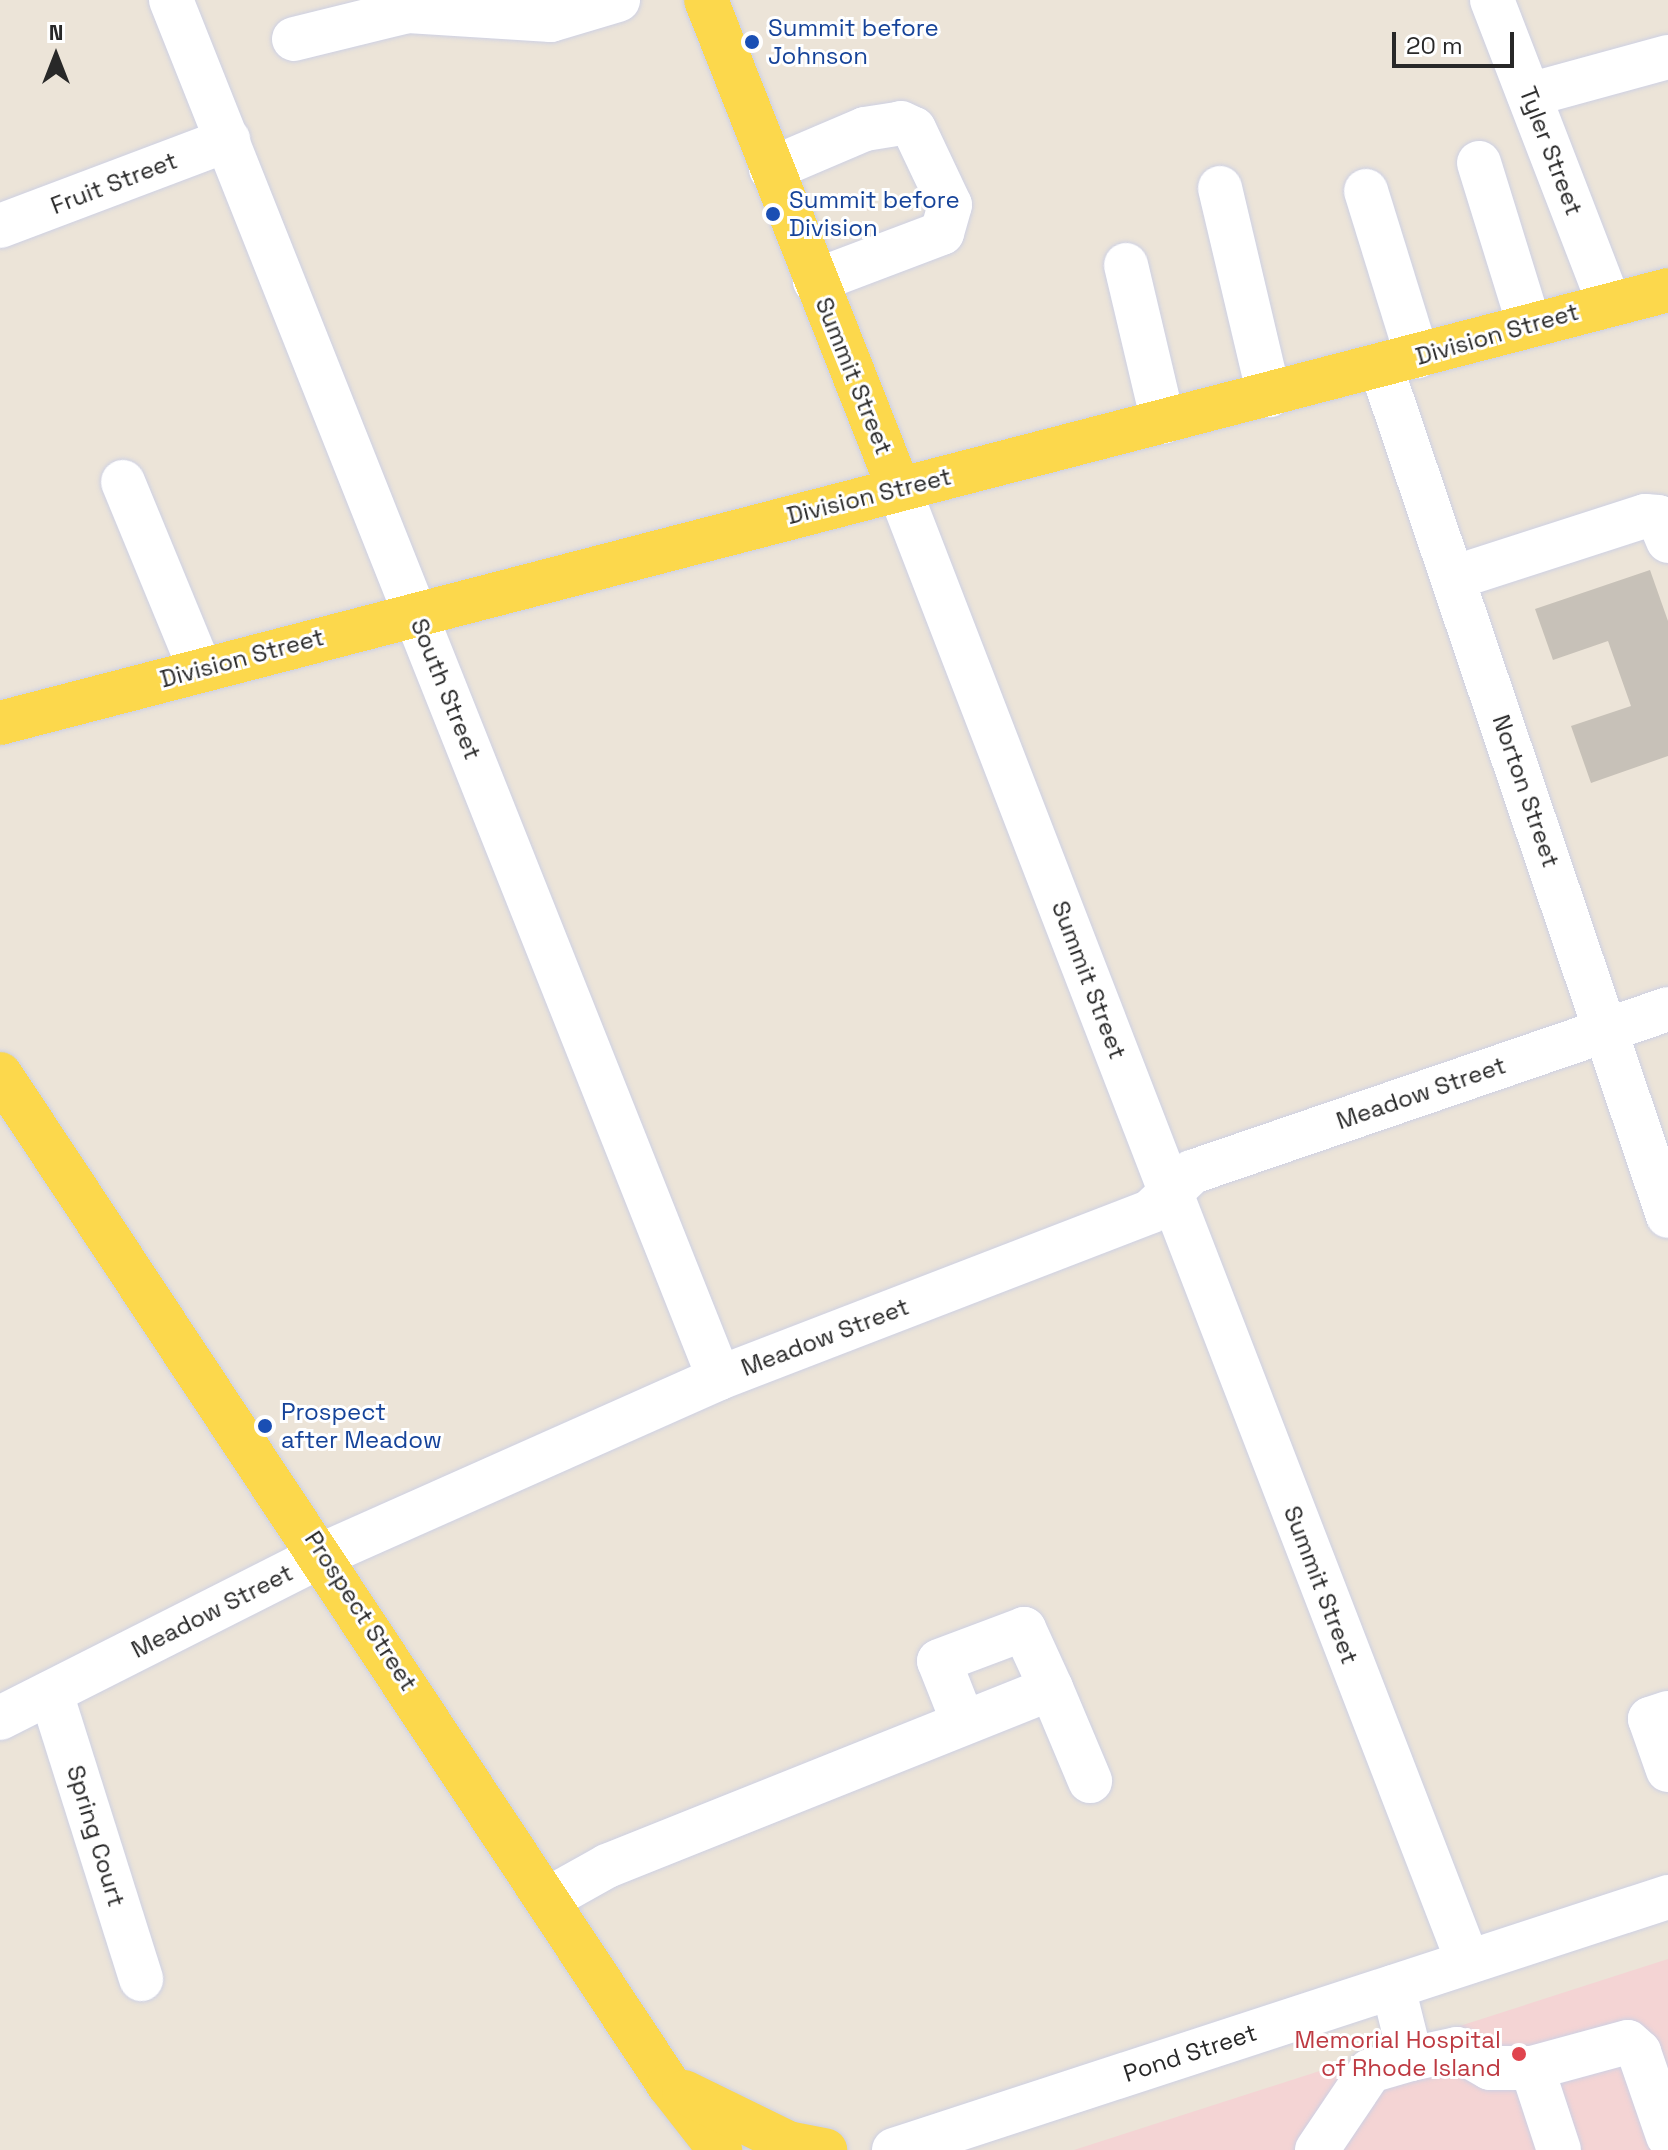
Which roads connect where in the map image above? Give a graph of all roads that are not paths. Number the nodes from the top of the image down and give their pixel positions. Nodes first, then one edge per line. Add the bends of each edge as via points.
1 (171, 0) edge
2 (618, 0) edge
3 (706, 0) edge
4 (1492, 0) edge
5 (294, 39) dead end
6 (1668, 57) edge
7 (1529, 95) junction
8 (228, 140) junction
9 (1479, 163) dead end
10 (771, 169) junction
11 (1220, 188) dead end
12 (1366, 191) dead end
13 (0, 226) edge
14 (1126, 265) dead end
15 (815, 281) junction
16 (1668, 290) edge
17 (1609, 303) junction
18 (1529, 325) junction
19 (1399, 362) junction
20 (1269, 395) junction
21 (1163, 422) junction
22 (123, 482) dead end
23 (899, 489) junction
24 (1668, 541) edge
25 (1453, 578) junction
26 (416, 613) junction
27 (200, 669) junction
28 (71, 703) junction
29 (0, 706) edge
30 (0, 723) edge
31 (1668, 1009) edge
32 (1608, 1028) junction
33 (4, 1085) edge
34 (1171, 1191) junction
35 (1668, 1216) edge
36 (719, 1378) junction
37 (324, 1554) junction
38 (1051, 1688) junction
39 (51, 1693) junction
40 (1668, 1713) edge
41 (0, 1718) edge
42 (962, 1719) junction
43 (1668, 1770) edge
44 (1090, 1781) dead end
45 (1668, 1897) edge
46 (548, 1899) junction
47 (1468, 1962) junction
48 (141, 1979) dead end
49 (1393, 1987) junction
50 (1411, 2059) junction
51 (1532, 2068) junction
52 (669, 2085) junction
53 (1668, 2136) edge
54 (720, 2150) edge
55 (825, 2150) edge
56 (894, 2150) edge
57 (1317, 2150) edge
58 (1559, 2150) edge

1 - 8 street, South Street
2 - 5 street via 551,20 408,11
3 - 10 main road, Summit Street
4 - 7 street, Tyler Street
6 - 7 street
7 - 17 street, Tyler Street
8 - 13 street, Fruit Street
8 - 26 street, South Street
9 - 18 street
10 - 15 main road, Summit Street
10 - 15 street via 865,129 901,123 914,129 950,205 942,233
11 - 20 street
12 - 19 street, Norton Street
14 - 21 street
15 - 23 main road, Summit Street
16 - 17 main road, Division Street
17 - 18 main road, Division Street
18 - 19 main road, Division Street
19 - 20 main road, Division Street
19 - 25 street, Norton Street
20 - 21 main road, Division Street
21 - 23 main road, Division Street
22 - 27 street
23 - 26 main road, Division Street
23 - 34 street, Summit Street
24 - 25 street via 1658,517 1645,516
25 - 32 street, Norton Street
26 - 27 main road, Division Street
26 - 36 street, South Street
27 - 28 main road, Division Street
28 - 29 main road, Division Street
28 - 30 main road, Division Street
31 - 32 street, Meadow Street
32 - 34 street, Meadow Street via 1192,1172
32 - 35 street, Norton Street
33 - 37 main road, Prospect Street
34 - 36 street, Meadow Street via 1151,1211
34 - 47 street, Summit Street
36 - 37 street, Meadow Street
37 - 39 street, Meadow Street
37 - 46 main road, Prospect Street
38 - 42 street
38 - 42 street via 1024,1629 939,1661
38 - 44 street
39 - 41 street, Meadow Street
39 - 48 street, Spring Court
40 - 43 street via 1650,1719
42 - 46 street via 607,1866
45 - 47 street, Pond Street
46 - 52 main road, Prospect Street
47 - 49 street, Pond Street
49 - 50 street
49 - 56 street, Pond Street
50 - 51 street via 1457,2049 1490,2068
50 - 57 street via 1370,2071
51 - 53 street via 1628,2042 1639,2052
51 - 58 street
52 - 54 main road, Prospect Street
52 - 55 main road via 773,2137

